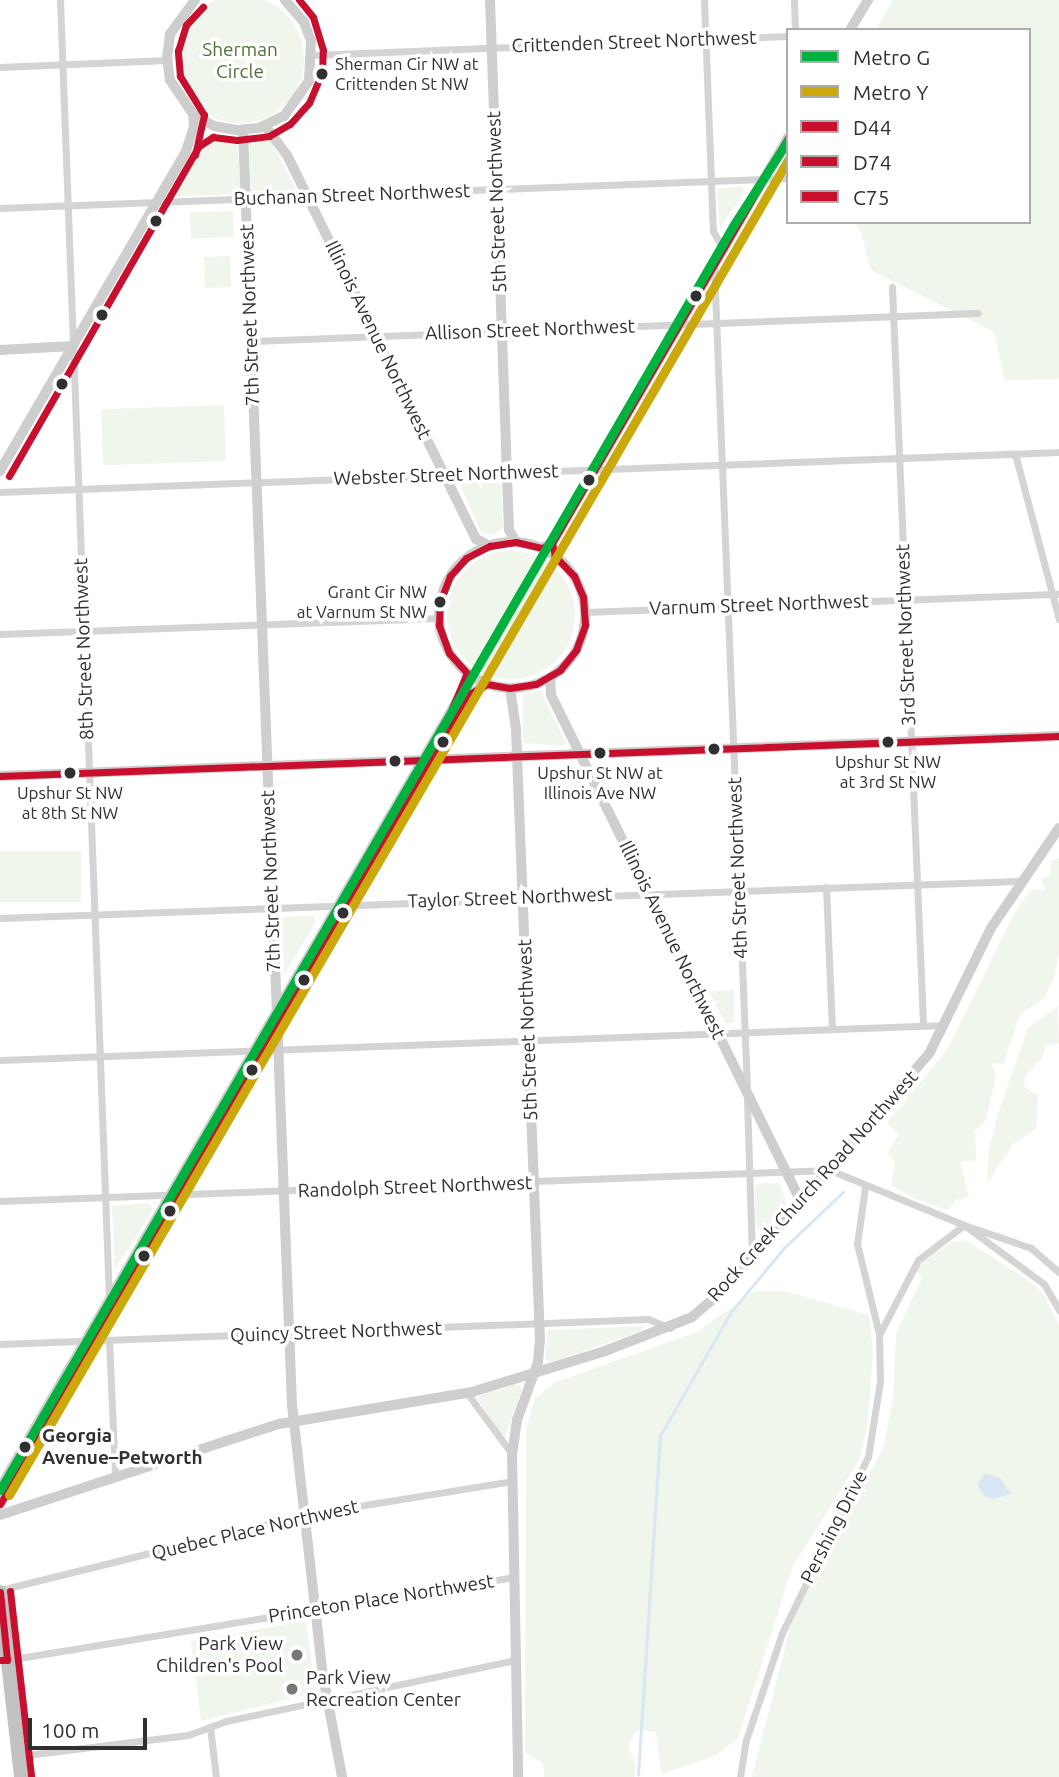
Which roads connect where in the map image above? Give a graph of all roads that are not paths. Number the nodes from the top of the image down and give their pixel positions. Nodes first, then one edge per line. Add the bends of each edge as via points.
1 (60, 0) edge
2 (195, 0) edge
3 (285, 0) edge
4 (490, 0) edge
5 (704, 0) edge
6 (794, 0) edge
7 (868, 0) edge
8 (795, 28) edge
9 (851, 28) edge
10 (786, 36) edge
11 (706, 39) junction
12 (492, 48) junction
13 (313, 55) junction
14 (167, 60) junction
15 (62, 65) junction
16 (0, 67) edge
17 (193, 114) junction
18 (280, 118) junction
19 (214, 126) junction
20 (265, 126) junction
21 (243, 130) junction
22 (191, 139) junction
23 (279, 141) junction
24 (786, 141) edge
25 (786, 178) edge
26 (764, 179) junction
27 (711, 181) junction
28 (497, 189) junction
29 (308, 197) junction
30 (245, 199) junction
31 (155, 203) junction
32 (67, 206) junction
33 (0, 208) edge
34 (723, 249) junction
35 (714, 267) junction
36 (892, 287) dead end
37 (974, 313) dead end
38 (894, 317) junction
39 (716, 323) junction
40 (680, 324) junction
41 (502, 331) junction
42 (376, 336) junction
43 (251, 341) junction
44 (73, 346) junction
45 (0, 350) edge
46 (1059, 453) edge
47 (1015, 454) junction
48 (899, 458) junction
49 (722, 466) junction
50 (595, 469) junction
51 (0, 471) edge
52 (507, 473) junction
53 (444, 475) junction
54 (256, 482) junction
55 (78, 489) junction
56 (0, 492) edge
57 (509, 530) junction
58 (477, 539) junction
59 (516, 542) junction
60 (502, 543) junction
61 (490, 546) junction
62 (547, 546) junction
63 (472, 554) junction
64 (1056, 594) edge
65 (905, 600) junction
66 (727, 607) junction
67 (585, 612) junction
68 (439, 618) junction
69 (1059, 619) edge
70 (262, 625) junction
71 (83, 632) junction
72 (0, 634) edge
73 (467, 673) junction
74 (550, 678) junction
75 (486, 684) junction
76 (510, 688) junction
77 (1059, 736) edge
78 (910, 742) junction
79 (733, 748) junction
80 (580, 754) junction
81 (517, 756) junction
82 (422, 759) junction
83 (435, 759) junction
84 (267, 766) junction
85 (89, 773) junction
86 (0, 776) edge
87 (1059, 828) edge
88 (1020, 881) junction
89 (916, 884) junction
90 (826, 887) junction
91 (739, 890) junction
92 (649, 893) junction
93 (523, 898) junction
94 (351, 904) junction
95 (337, 905) junction
96 (272, 908) junction
97 (94, 915) junction
98 (0, 918) edge
99 (276, 1010) junction
100 (944, 1025) junction
101 (923, 1026) junction
102 (832, 1028) junction
103 (276, 1030) junction
104 (717, 1032) junction
105 (744, 1032) junction
106 (528, 1040) junction
107 (265, 1050) junction
108 (277, 1050) junction
109 (252, 1051) junction
110 (99, 1056) junction
111 (0, 1060) edge
112 (747, 1093) junction
113 (830, 1170) junction
114 (786, 1172) junction
115 (749, 1174) junction
116 (533, 1182) junction
117 (865, 1187) junction
118 (283, 1192) junction
119 (167, 1196) junction
120 (180, 1196) junction
121 (105, 1198) junction
122 (0, 1201) edge
123 (801, 1202) junction
124 (964, 1225) junction
125 (752, 1259) junction
126 (1059, 1272) edge
127 (109, 1297) junction
128 (1059, 1310) edge
129 (539, 1324) junction
130 (670, 1328) junction
131 (289, 1334) junction
132 (879, 1334) junction
133 (97, 1341) junction
134 (109, 1341) junction
135 (84, 1342) junction
136 (0, 1344) edge
137 (535, 1373) junction
138 (467, 1393) junction
139 (293, 1422) junction
140 (512, 1454) junction
141 (115, 1474) junction
142 (512, 1481) junction
143 (0, 1488) edge
144 (0, 1504) edge
145 (0, 1515) edge
146 (303, 1515) junction
147 (514, 1577) junction
148 (0, 1591) edge
149 (315, 1609) junction
150 (4, 1660) edge
151 (516, 1660) junction
152 (326, 1701) junction
153 (210, 1727) junction
154 (19, 1756) junction
155 (21, 1777) edge
156 (216, 1777) edge
157 (342, 1777) edge
158 (518, 1777) edge
159 (740, 1777) edge

1 - 15 street, 8th Street Northwest
2 - 14 street via 173,27
3 - 13 street via 304,22
4 - 12 street, 5th Street Northwest
5 - 11 street
6 - 8 street
7 - 9 street
10 - 11 street, Crittenden Street Northwest
11 - 12 street, Crittenden Street Northwest
11 - 27 street
12 - 13 street, Crittenden Street Northwest
12 - 28 street, 5th Street Northwest
13 - 18 street via 305,90
14 - 15 street
14 - 17 street via 173,88
15 - 16 street
15 - 32 street, 8th Street Northwest
17 - 19 street
17 - 22 street
18 - 20 street
18 - 23 street, Illinois Avenue Northwest
19 - 21 street
19 - 22 street
20 - 21 street
20 - 23 street, Illinois Avenue Northwest
21 - 30 street, 7th Street Northwest
22 - 31 street
23 - 29 street, Illinois Avenue Northwest
24 - 26 street
25 - 26 street, Buchanan Street Northwest
26 - 27 street, Buchanan Street Northwest
26 - 34 street
27 - 28 street, Buchanan Street Northwest
27 - 34 street via 713,231
28 - 29 street, Buchanan Street Northwest
28 - 41 street, 5th Street Northwest
29 - 30 street, Buchanan Street Northwest
29 - 42 street, Illinois Avenue Northwest
30 - 31 street, Buchanan Street Northwest
30 - 43 street, 7th Street Northwest
31 - 32 street, Buchanan Street Northwest
31 - 44 street
32 - 33 street, Buchanan Street Northwest
32 - 44 street, 8th Street Northwest
34 - 35 street
35 - 39 street, 4th Street Northwest
35 - 40 street
36 - 38 street, 3rd Street Northwest
37 - 38 street, Allison Street Northwest
38 - 39 street, Allison Street Northwest
38 - 48 street, 3rd Street Northwest
39 - 40 street, Allison Street Northwest
39 - 49 street, 4th Street Northwest
40 - 41 street, Allison Street Northwest
40 - 50 street
41 - 42 street, Allison Street Northwest
41 - 52 street, 5th Street Northwest
42 - 43 street, Allison Street Northwest
42 - 53 street, Illinois Avenue Northwest
43 - 54 street, 7th Street Northwest
44 - 45 street
44 - 51 street
44 - 55 street, 8th Street Northwest
46 - 47 street, Webster Street Northwest
47 - 48 street, Webster Street Northwest
47 - 64 street
48 - 49 street, Webster Street Northwest
48 - 65 street, 3rd Street Northwest
49 - 50 street, Webster Street Northwest
49 - 66 street, 4th Street Northwest
50 - 52 street, Webster Street Northwest
50 - 62 street
52 - 53 street, Webster Street Northwest
52 - 57 street, 5th Street Northwest
53 - 54 street, Webster Street Northwest
53 - 58 street, Illinois Avenue Northwest
54 - 55 street, Webster Street Northwest
54 - 70 street, 7th Street Northwest
55 - 56 street, Webster Street Northwest
55 - 71 street, 8th Street Northwest
57 - 59 street, 5th Street Northwest
57 - 60 street
58 - 61 street
58 - 63 street
59 - 60 street
59 - 62 street
60 - 61 street
61 - 63 street
62 - 67 street via 578,583
63 - 68 street via 447,580
64 - 65 street, Varnum Street Northwest
64 - 69 street
65 - 66 street, Varnum Street Northwest
65 - 78 street, 3rd Street Northwest
66 - 67 street, Varnum Street Northwest
66 - 79 street, 4th Street Northwest
67 - 74 street via 576,650
68 - 70 street
68 - 73 street via 446,647
70 - 71 street
70 - 84 street, 7th Street Northwest
71 - 72 street
71 - 85 street, 8th Street Northwest
73 - 75 street
73 - 82 street via 464,689
74 - 76 street
74 - 80 street, Illinois Avenue Northwest via 551,695
75 - 76 street
75 - 83 street via 471,693
76 - 81 street, 5th Street Northwest
77 - 78 street
78 - 79 street
78 - 89 street, 3rd Street Northwest
79 - 80 street
79 - 91 street, 4th Street Northwest
80 - 81 street
80 - 92 street, Illinois Avenue Northwest
81 - 83 street
81 - 93 street, 5th Street Northwest
82 - 83 street
82 - 84 street
82 - 95 street
83 - 94 street
84 - 85 street
84 - 96 street, 7th Street Northwest
85 - 86 street
85 - 97 street, 8th Street Northwest
87 - 88 street, Rock Creek Church Road Northwest
88 - 89 street, Taylor Street Northwest
88 - 100 street, Rock Creek Church Road Northwest
89 - 90 street, Taylor Street Northwest
89 - 101 street, 3rd Street Northwest
90 - 91 street, Taylor Street Northwest
90 - 102 street
91 - 92 street, Taylor Street Northwest
91 - 105 street, 4th Street Northwest
92 - 93 street, Taylor Street Northwest
92 - 104 street, Illinois Avenue Northwest
93 - 94 street, Taylor Street Northwest
93 - 106 street, 5th Street Northwest
94 - 95 street, Taylor Street Northwest
94 - 103 street
95 - 96 street, Taylor Street Northwest
95 - 99 street
96 - 97 street, Taylor Street Northwest
96 - 99 street, 7th Street Northwest
97 - 98 street, Taylor Street Northwest
97 - 110 street, 8th Street Northwest
99 - 103 street, 7th Street Northwest
99 - 109 street
100 - 101 street
100 - 113 street, Rock Creek Church Road Northwest via 925,1060
101 - 102 street
102 - 105 street
103 - 107 street
103 - 108 street, 7th Street Northwest
104 - 105 street
104 - 106 street
104 - 112 street, Illinois Avenue Northwest
105 - 112 street, 4th Street Northwest
106 - 108 street
106 - 116 street, 5th Street Northwest
107 - 108 street
107 - 109 street
107 - 120 street
108 - 118 street, 7th Street Northwest
109 - 110 street
109 - 119 street
110 - 111 street
110 - 121 street, 8th Street Northwest
112 - 114 street, Illinois Avenue Northwest
112 - 115 street, 4th Street Northwest
113 - 114 street, Randolph Street Northwest
113 - 117 street
113 - 123 street, Rock Creek Church Road Northwest
114 - 115 street, Randolph Street Northwest
114 - 123 street, Illinois Avenue Northwest
115 - 116 street, Randolph Street Northwest
115 - 125 street, 4th Street Northwest
116 - 118 street, Randolph Street Northwest
116 - 129 street, 5th Street Northwest
117 - 124 street
117 - 132 street, Pershing Drive via 857,1244
118 - 120 street, Randolph Street Northwest
118 - 131 street, 7th Street Northwest
119 - 120 street, Randolph Street Northwest
119 - 121 street, Randolph Street Northwest
119 - 127 street
120 - 133 street
121 - 122 street, Randolph Street Northwest
121 - 127 street, 8th Street Northwest
123 - 125 street, Rock Creek Church Road Northwest
124 - 126 street via 1031,1248
124 - 128 street via 1044,1284
124 - 132 street via 918,1261
125 - 130 street, Rock Creek Church Road Northwest via 710,1304
127 - 135 street
129 - 130 street, Quincy Street Northwest via 648,1319
129 - 131 street, Quincy Street Northwest
129 - 137 street, 5th Street Northwest
130 - 137 street, Rock Creek Church Road Northwest
131 - 134 street, Quincy Street Northwest
131 - 139 street, 7th Street Northwest
132 - 159 street, Pershing Drive via 880,1381 868,1457 782,1633 746,1740
133 - 134 street, Quincy Street Northwest
133 - 135 street, Quincy Street Northwest
133 - 144 street
134 - 141 street
135 - 136 street, Quincy Street Northwest
135 - 143 street
137 - 138 street, Rock Creek Church Road Northwest
137 - 140 street, 5th Street Northwest via 517,1420
138 - 139 street, Rock Creek Church Road Northwest
138 - 140 street
139 - 141 street, Rock Creek Church Road Northwest
139 - 146 street, 7th Street Northwest
140 - 142 street, 5th Street Northwest
141 - 145 street, Rock Creek Church Road Northwest
142 - 146 street, Quebec Place Northwest
142 - 147 street, 5th Street Northwest
146 - 148 street, Quebec Place Northwest
146 - 149 street, 7th Street Northwest
147 - 149 street, Princeton Place Northwest
147 - 151 street, 5th Street Northwest
148 - 150 highway
149 - 150 street, Princeton Place Northwest
149 - 152 street, 7th Street Northwest
150 - 154 highway
151 - 152 street
151 - 158 street, 5th Street Northwest
152 - 153 street
152 - 157 street, 7th Street Northwest
153 - 154 street via 188,1735
153 - 156 street
154 - 155 highway

